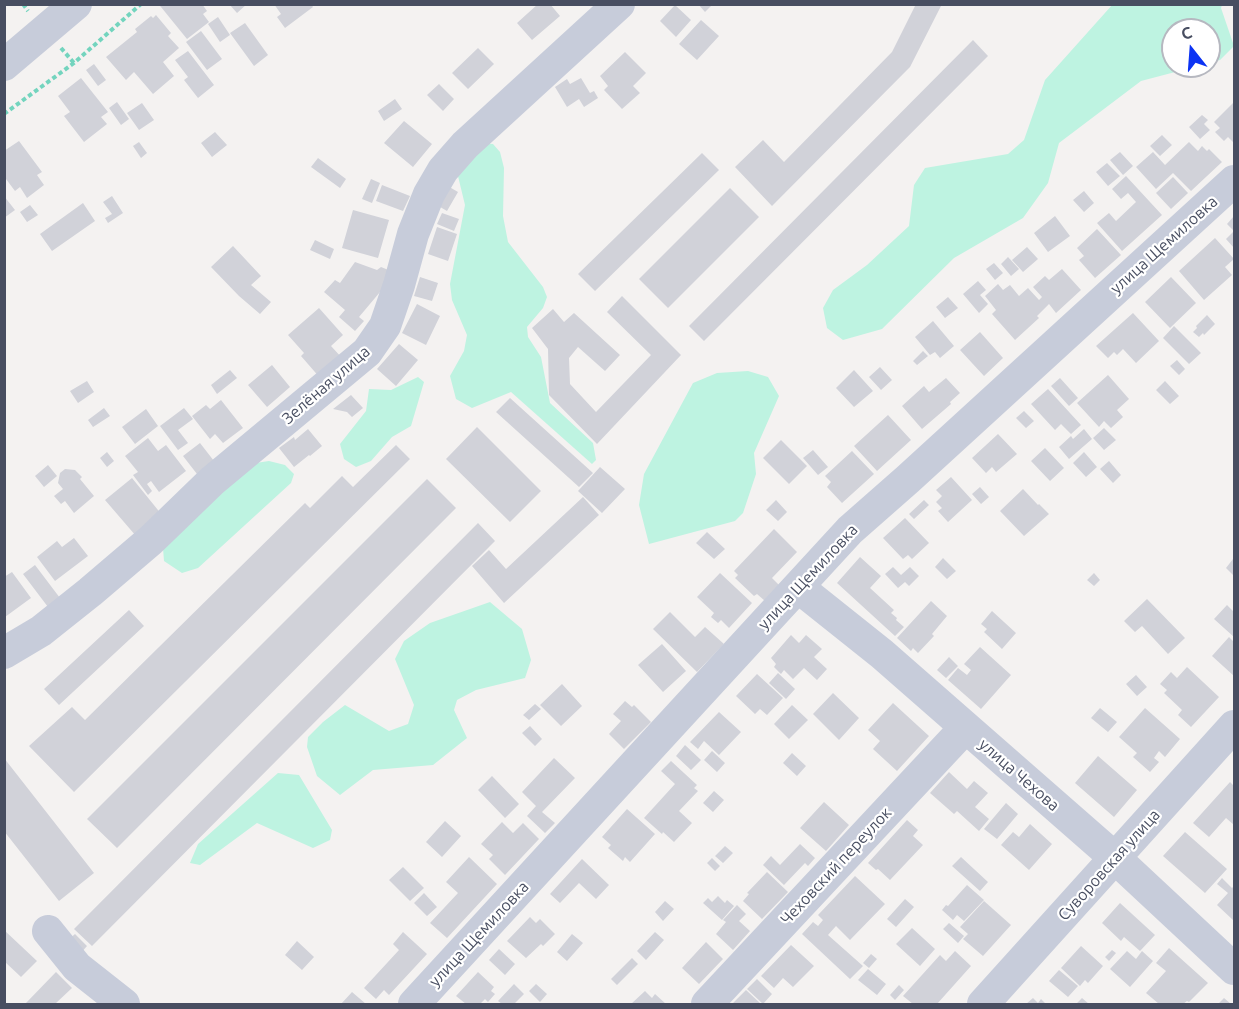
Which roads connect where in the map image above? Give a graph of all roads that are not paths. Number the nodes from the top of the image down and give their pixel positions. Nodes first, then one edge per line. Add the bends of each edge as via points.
1 (619, 4) edge
2 (70, 6) edge
3 (4, 64) edge
4 (1234, 181) edge
5 (798, 587) junction
6 (4, 653) edge
7 (1234, 726) edge
8 (965, 728) junction
9 (1114, 858) junction
10 (48, 931) dead end
11 (1234, 969) edge
12 (124, 1005) edge
13 (414, 1005) edge
14 (707, 1005) edge
15 (984, 1005) edge

1 - 6 street, Зелёная улица via 465,145 444,170 429,194 413,234 385,326 367,352 212,481 90,592 41,631
2 - 3 street
4 - 5 street, улица Щемиловка via 850,530
5 - 8 street, улица Чехова
5 - 13 street, улица Щемиловка
7 - 9 street, Суворовская улица
8 - 9 street, улица Чехова
8 - 14 street, Чеховский переулок
9 - 11 street, улица Чехова
9 - 15 street, Суворовская улица
10 - 12 street via 77,967

